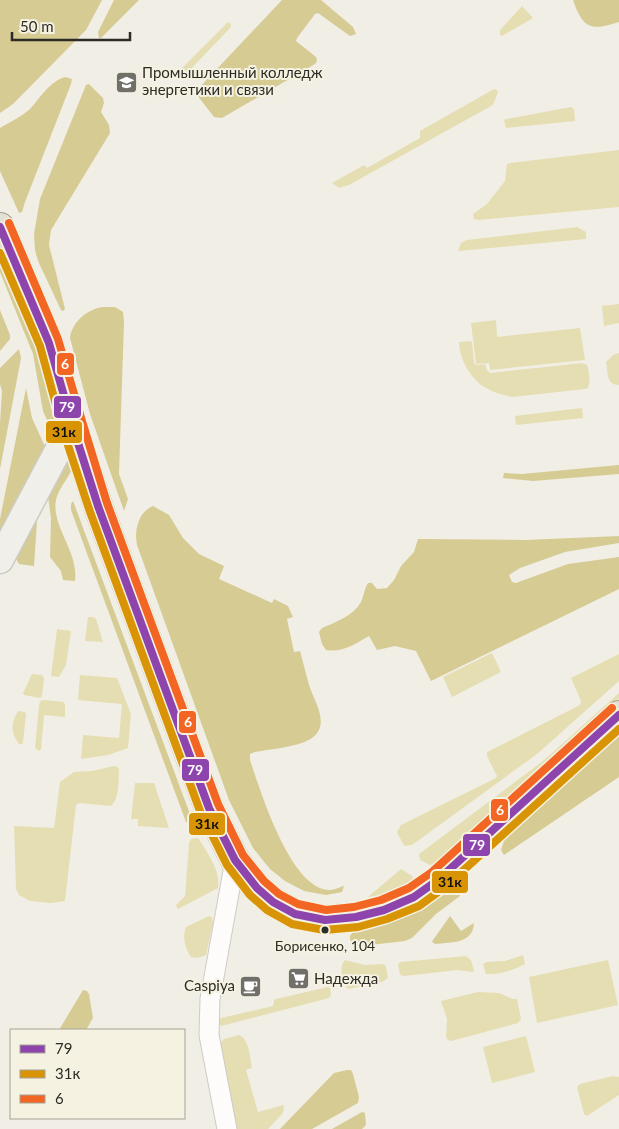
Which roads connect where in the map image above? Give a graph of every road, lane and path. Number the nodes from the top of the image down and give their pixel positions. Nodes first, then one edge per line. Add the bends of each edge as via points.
1 (0, 227) edge
2 (72, 424) junction
3 (0, 560) edge
4 (619, 715) edge
5 (235, 860) junction
6 (227, 1129) edge

1 - 2 main road via 49,343
2 - 3 main road
2 - 5 main road via 98,506 209,808
4 - 5 main road via 438,880 414,897 384,910 325,920 295,914 257,888
5 - 6 street via 209,1016 209,1035

